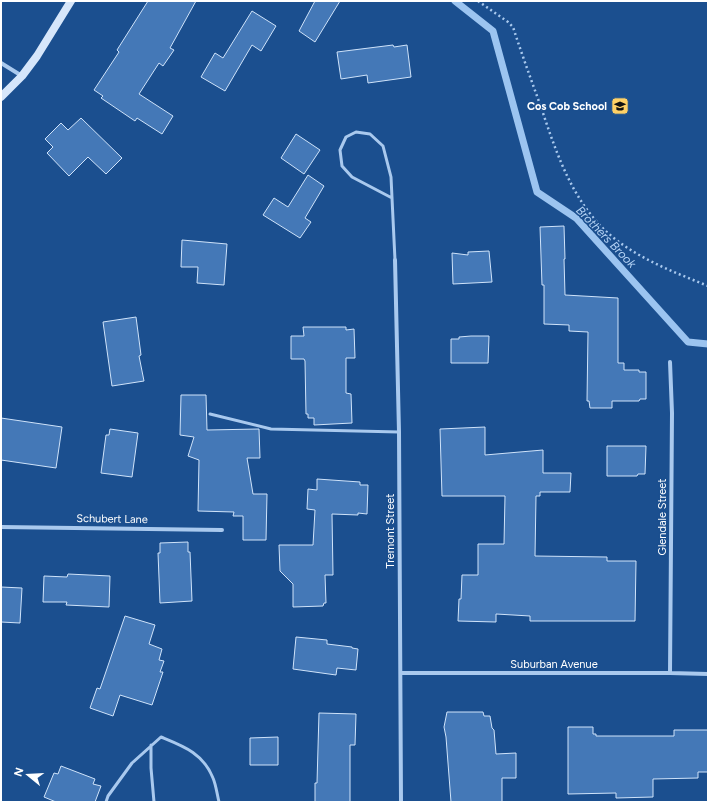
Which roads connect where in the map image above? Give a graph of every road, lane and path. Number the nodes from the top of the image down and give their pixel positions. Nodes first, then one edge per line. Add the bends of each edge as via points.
1 (71, 1) edge
2 (478, 1) edge
3 (1, 63) edge
4 (22, 76) junction
5 (1, 97) edge
6 (392, 198) junction
7 (395, 260) joint
8 (708, 286) edge
9 (670, 362) dead end
10 (210, 414) dead end
11 (399, 432) junction
12 (1, 527) edge
13 (222, 530) dead end
14 (400, 673) junction
15 (670, 673) junction
16 (708, 674) edge
17 (151, 745) junction
18 (106, 802) edge
19 (154, 802) edge
20 (219, 802) edge
21 (401, 802) edge

1 - 4 street
2 - 8 path via 513,27 566,174 576,195 597,222 623,245 639,255
3 - 4 street
4 - 5 street
6 - 6 lane via 391,177 383,146 370,134 356,132 346,137 340,150 342,166 352,177
6 - 7 lane
7 - 11 street, Tremont Street
9 - 15 street, Glendale Street
10 - 11 lane via 271,429
11 - 14 street, Tremont Street
12 - 13 street, Schubert Lane
14 - 15 street, Suburban Avenue
14 - 21 street, Tremont Street
15 - 16 street, Suburban Avenue
17 - 18 lane via 132,763
17 - 19 lane
17 - 20 lane via 161,737 185,747 201,758 213,777

